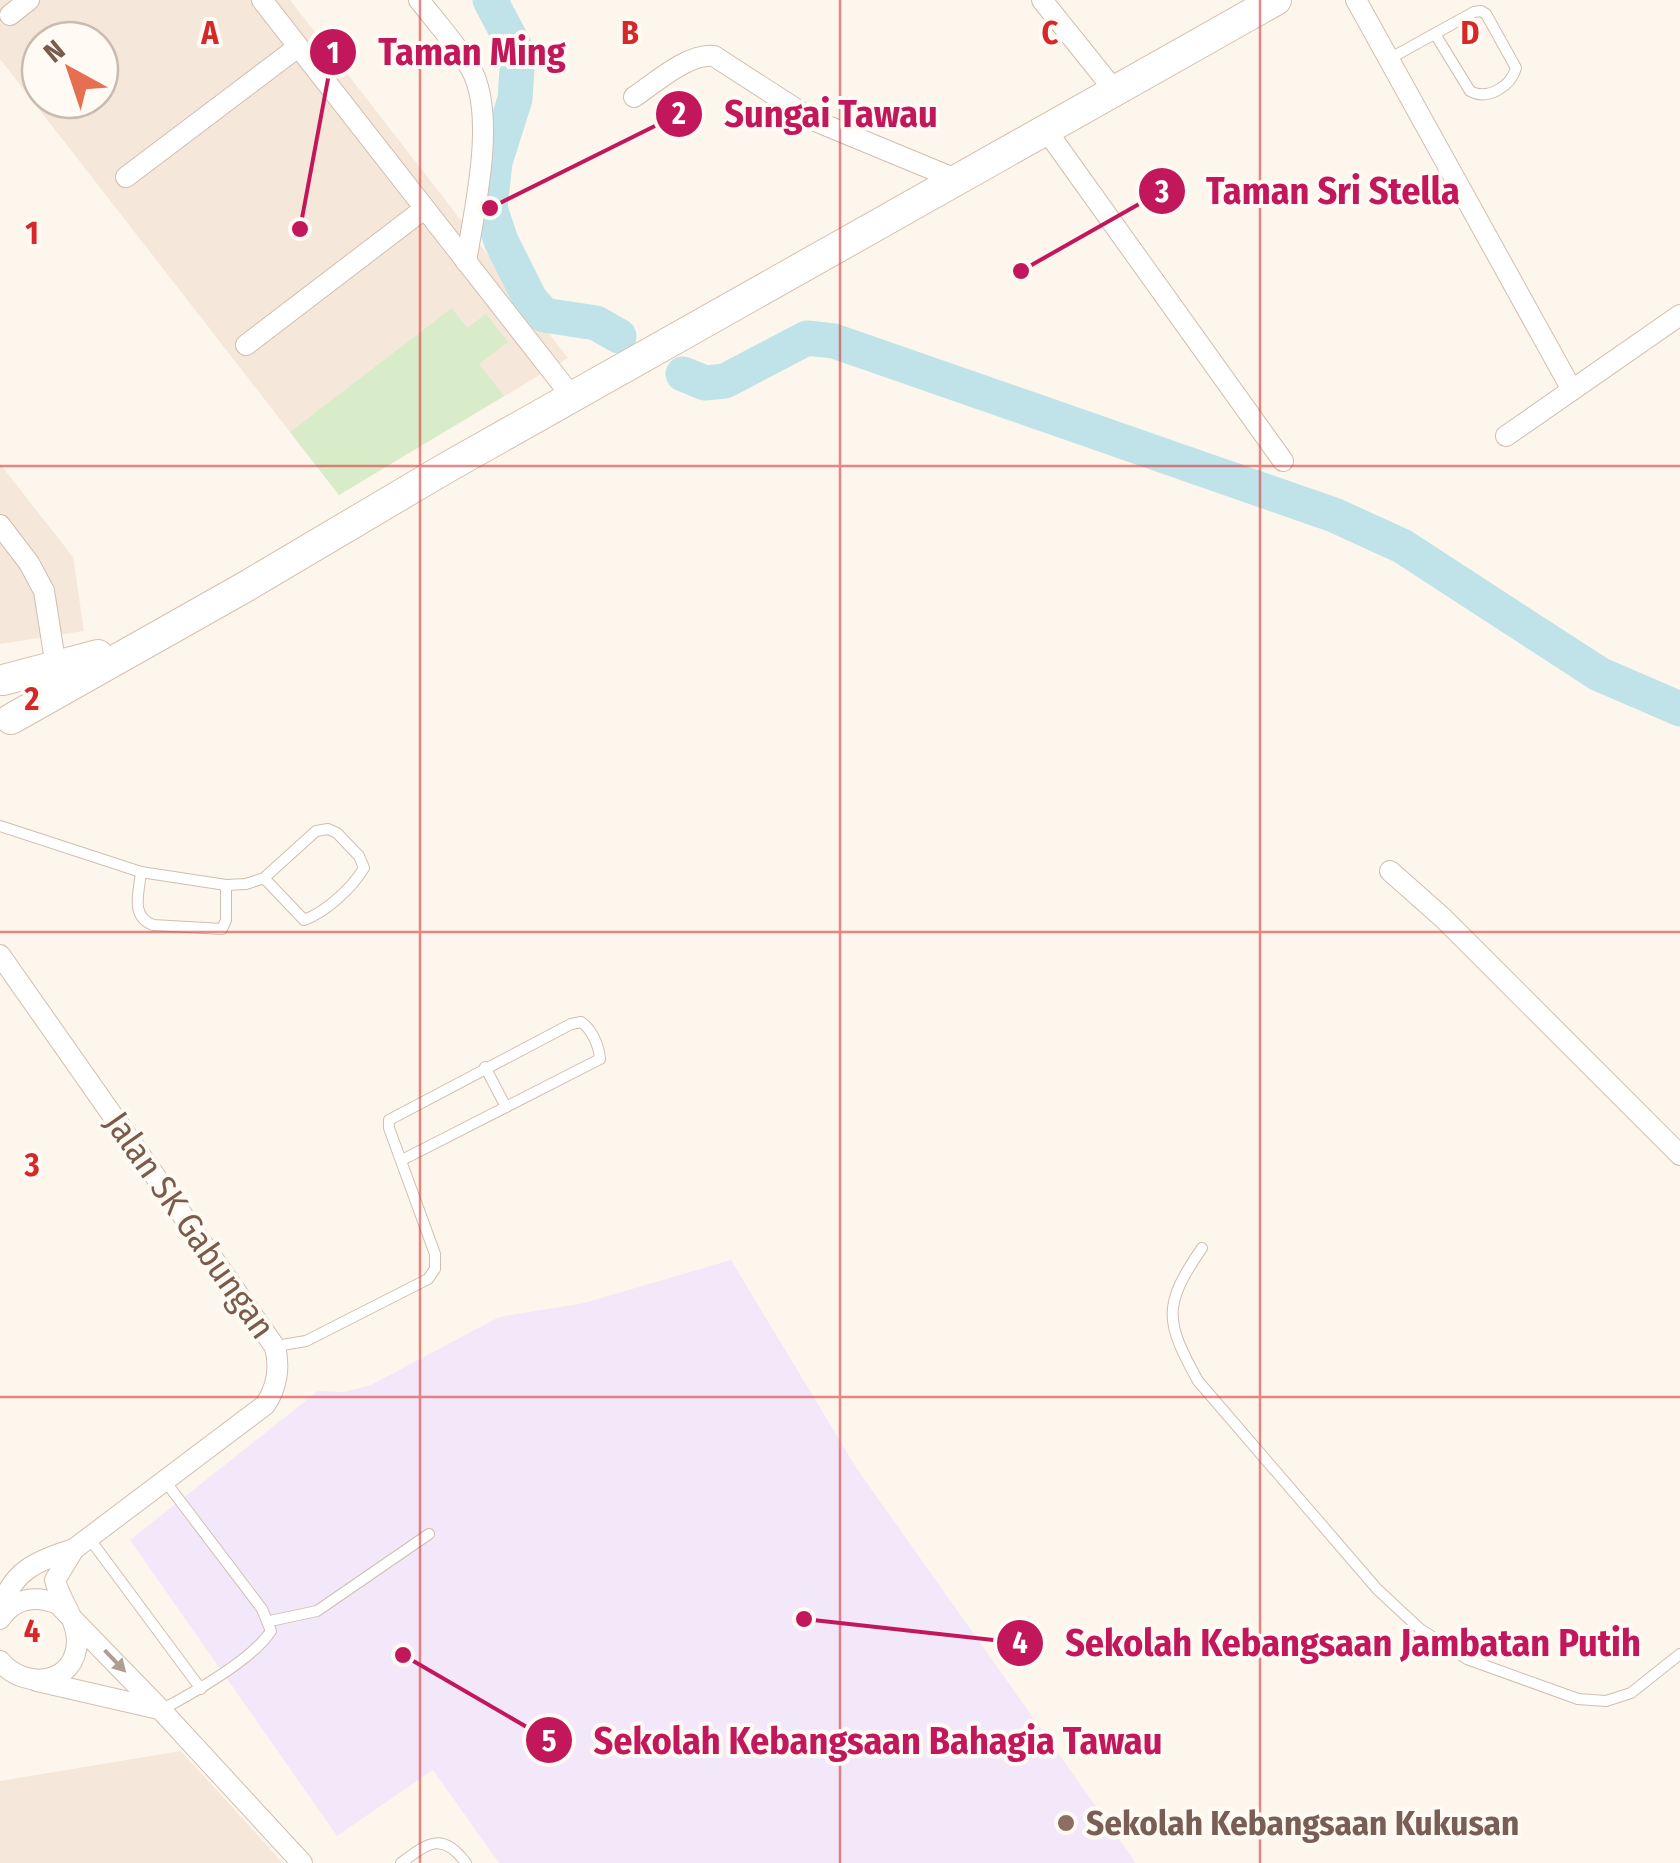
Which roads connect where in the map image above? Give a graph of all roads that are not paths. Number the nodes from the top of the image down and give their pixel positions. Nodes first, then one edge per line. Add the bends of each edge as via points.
1 (29, 0) edge
2 (262, 0) edge
3 (419, 0) edge
4 (1042, 0) edge
5 (1276, 0) edge
6 (1356, 0) edge
7 (10, 15) dead end
8 (1435, 34) junction
9 (298, 47) junction
10 (1388, 59) junction
11 (1114, 91) junction
12 (634, 96) dead end
13 (1046, 130) junction
14 (126, 176) dead end
15 (958, 180) junction
16 (424, 209) junction
17 (466, 262) junction
18 (1680, 315) edge
19 (246, 345) dead end
20 (1572, 390) junction
21 (572, 398) junction
22 (1506, 436) dead end
23 (1284, 462) dead end
24 (0, 525) edge
25 (154, 640) junction
26 (56, 667) junction
27 (2, 680) edge
28 (3, 726) edge
29 (0, 826) edge
30 (1390, 871) dead end
31 (140, 872) junction
32 (264, 878) junction
33 (226, 885) junction
34 (0, 954) edge
35 (485, 1068) junction
36 (506, 1107) junction
37 (1680, 1155) edge
38 (402, 1160) junction
39 (1202, 1248) dead end
40 (276, 1350) junction
41 (165, 1482) junction
42 (429, 1534) dead end
43 (82, 1544) junction
44 (68, 1613) junction
45 (0, 1616) edge
46 (270, 1622) junction
47 (1680, 1654) edge
48 (0, 1661) edge
49 (36, 1681) junction
50 (201, 1688) junction
51 (162, 1710) junction
52 (302, 1863) edge
53 (401, 1863) edge
54 (466, 1863) edge

1 - 7 street
2 - 9 street
3 - 17 street via 478,85 482,144
4 - 11 street
5 - 11 street
6 - 10 street
8 - 8 lane via 1474,12 1486,14 1516,68 1512,80 1486,96 1470,92
8 - 10 lane
9 - 14 street
9 - 16 street
10 - 20 street
11 - 13 street
12 - 15 street via 691,61 714,56 813,120
13 - 15 street
13 - 23 street
15 - 21 street
16 - 17 street
16 - 19 street
17 - 21 street
18 - 20 street
20 - 22 street
21 - 25 street
24 - 26 street via 44,591
25 - 26 street
25 - 28 street
26 - 27 street
27 - 28 street via 16,698
29 - 31 lane
30 - 37 street
31 - 33 lane
31 - 33 lane via 138,914 152,925 222,929
32 - 32 lane via 316,831 328,829 360,856 364,868 318,915 304,920
32 - 33 lane
34 - 40 street, Jalan SK Gabungan
35 - 36 lane
35 - 36 lane via 570,1024 588,1026 600,1059
35 - 38 lane via 389,1120
36 - 38 lane
38 - 40 lane via 435,1254 428,1279
39 - 47 lane via 1178,1282 1172,1310 1177,1343 1198,1381 1377,1589 1420,1629 1467,1659 1578,1699 1606,1701 1631,1693
40 - 41 street, Jalan SK Gabungan via 275,1390 265,1405
41 - 43 street, Jalan SK Gabungan
41 - 46 lane
42 - 46 lane via 318,1611
43 - 44 street via 55,1580
43 - 45 street, Jalan SK Gabungan via 42,1559 16,1579
43 - 50 lane
44 - 45 street, Jalan SK Gabungan via 31,1598
44 - 49 street via 77,1638 70,1663
44 -> 51 street
46 - 50 lane via 260,1644
48 - 49 street
49 - 51 street
50 - 51 lane
51 - 52 street
53 - 54 lane via 427,1844 442,1842

